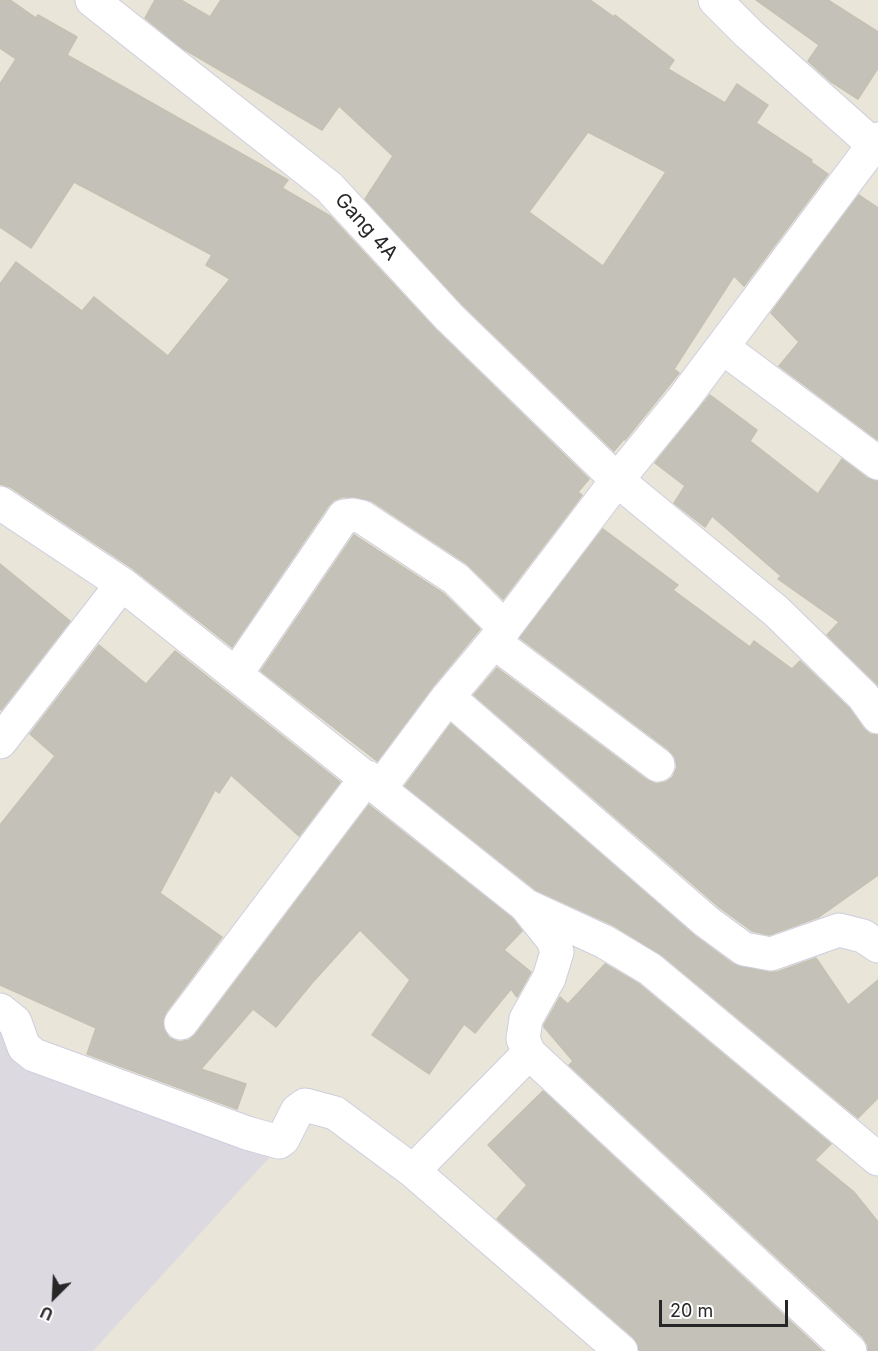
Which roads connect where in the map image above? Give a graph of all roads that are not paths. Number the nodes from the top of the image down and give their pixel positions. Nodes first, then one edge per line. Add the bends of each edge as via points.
1 (715, 0) edge
2 (108, 5) edge
3 (876, 144) edge
4 (722, 347) junction
5 (878, 463) edge
6 (617, 480) junction
7 (0, 503) edge
8 (122, 584) junction
9 (499, 635) junction
10 (236, 674) junction
11 (448, 697) junction
12 (878, 717) edge
13 (0, 742) edge
14 (658, 765) dead end
15 (373, 783) junction
16 (525, 905) junction
17 (878, 946) edge
18 (0, 1010) edge
19 (181, 1023) dead end
20 (530, 1053) junction
21 (878, 1159) edge
22 (413, 1172) junction
23 (621, 1351) edge
24 (850, 1351) edge

1 - 3 street
2 - 6 street, Gang 4A via 329,187 449,317
3 - 4 street
4 - 5 street
4 - 6 street
6 - 9 street
6 - 12 street, Gang 4A via 776,611 863,696
7 - 8 street
8 - 10 street
8 - 13 street
9 - 10 street via 456,579 362,517 344,516
9 - 11 street
9 - 14 street
10 - 15 street
11 - 15 street
11 - 17 street via 707,922 744,949 771,954 839,930 863,936
15 - 16 street
15 - 19 street
16 - 20 street via 553,940 557,952 549,978 526,1019 523,1039
16 - 21 street via 605,942 650,969
18 - 22 street via 15,1022 24,1047 34,1055 279,1142 297,1111 305,1105 336,1113
20 - 22 street
20 - 24 street
22 - 23 street

